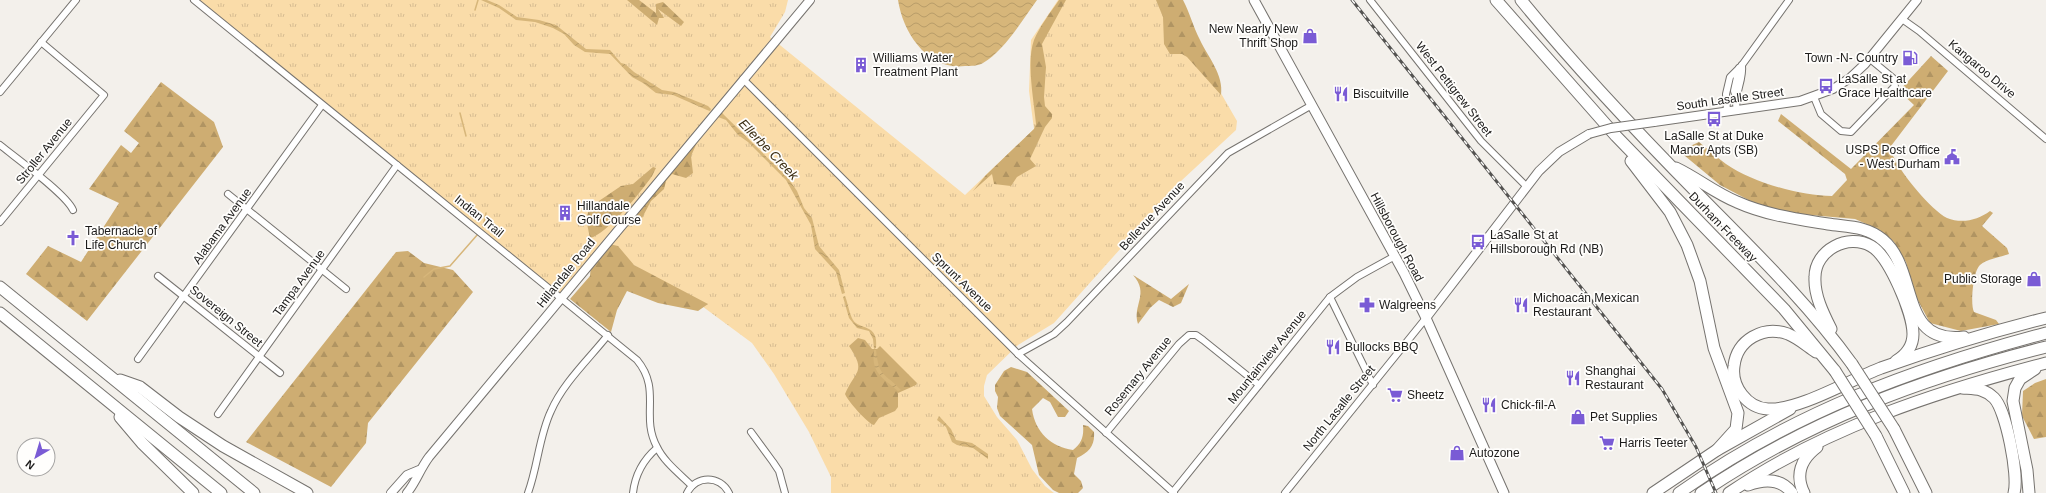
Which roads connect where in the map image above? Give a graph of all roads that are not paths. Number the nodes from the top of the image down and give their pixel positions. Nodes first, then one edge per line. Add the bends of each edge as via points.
1 (76, 0) edge
2 (194, 0) edge
3 (810, 0) edge
4 (1254, 0) edge
5 (1370, 0) edge
6 (1496, 0) edge
7 (1521, 0) edge
8 (1789, 0) edge
9 (1917, 0) edge
10 (1902, 19) junction
11 (42, 42) junction
12 (1870, 59) junction
13 (1740, 66) junction
14 (743, 79) junction
15 (0, 92) edge
16 (1579, 96) junction
17 (1814, 97) junction
18 (322, 105) junction
19 (1312, 105) junction
20 (1737, 111) junction
21 (1727, 112) junction
22 (2046, 138) edge
23 (0, 145) edge
24 (397, 165) junction
25 (1670, 165) junction
26 (37, 176) junction
27 (1527, 187) junction
28 (228, 194) dead end
29 (248, 209) junction
30 (73, 210) dead end
31 (0, 222) edge
32 (1395, 256) junction
33 (322, 270) junction
34 (158, 276) dead end
35 (0, 287) edge
36 (346, 289) dead end
37 (185, 297) junction
38 (1330, 297) junction
39 (561, 298) junction
40 (0, 313) edge
41 (1426, 318) junction
42 (2046, 318) edge
43 (2046, 333) edge
44 (608, 335) junction
45 (1980, 336) junction
46 (1838, 344) junction
47 (2046, 347) edge
48 (1018, 354) junction
49 (259, 357) junction
50 (1825, 358) junction
51 (138, 359) dead end
52 (2046, 363) edge
53 (1882, 368) junction
54 (280, 374) dead end
55 (110, 376) junction
56 (1259, 385) junction
57 (1373, 385) junction
58 (1952, 389) junction
59 (98, 393) junction
60 (1801, 403) junction
61 (218, 414) dead end
62 (751, 432) dead end
63 (1106, 433) junction
64 (1829, 437) junction
65 (657, 448) junction
66 (1717, 450) junction
67 (419, 470) junction
68 (1897, 477) junction
69 (692, 486) junction
70 (1924, 489) edge
71 (1173, 492) edge
72 (193, 493) edge
73 (221, 493) edge
74 (254, 493) edge
75 (307, 493) edge
76 (391, 493) edge
77 (407, 493) edge
78 (528, 493) edge
79 (633, 493) edge
80 (687, 493) edge
81 (729, 493) edge
82 (784, 493) edge
83 (1286, 493) edge
84 (1504, 493) edge
85 (1653, 493) edge
86 (1679, 493) edge
87 (1701, 493) edge
88 (1730, 493) edge
89 (1792, 493) edge
90 (1804, 493) edge
91 (1899, 493) edge
92 (1904, 493) edge
93 (1930, 493) edge
94 (2014, 493) edge
95 (2029, 493) edge

1 - 11 street
2 - 18 street, Indian Trail
3 - 14 main road, Hillandale Road
4 - 19 main road, Hillsborough Road
5 - 27 street, West Pettigrew Street via 1481,141
6 - 16 highway, Durham Freeway
7 - 25 highway, Durham Freeway via 1585,75
8 - 13 street
9 - 10 main road, South Lasalle Street
10 - 12 main road, South Lasalle Street
10 - 22 street, Kangaroo Drive
11 - 15 street
11 - 26 street, Stroller Avenue via 104,95
12 - 17 main road, South Lasalle Street via 1856,74 1838,87
12 - 17 street via 1893,78 1895,86 1851,132 1841,131 1823,116
13 - 20 street via 1743,71 1736,97
13 - 21 street via 1730,77 1727,85
14 - 39 main road, Hillandale Road
14 - 48 street, Sprunt Avenue
16 - 50 highway, Durham Freeway via 1784,309
16 - 66 highway via 1662,200 1679,228 1694,262 1714,348 1738,413 1736,429
17 - 20 main road, South Lasalle Street
18 - 24 street, Indian Trail
18 - 29 street, Alabama Avenue
19 - 32 main road, Hillsborough Road
19 - 48 street, Bellevue Avenue via 1228,153 1067,322 1054,334
20 - 21 main road, South Lasalle Street
21 - 27 main road, South Lasalle Street, bridge via 1611,128 1589,134 1552,157
23 - 26 street
24 - 33 street, Tampa Avenue
24 - 39 street, Indian Trail
25 - 45 highway via 1726,197 1757,210 1873,233 1894,253 1918,316 1929,331 1946,338
25 - 46 highway, Durham Freeway via 1797,295
26 - 30 street via 70,204
26 - 31 street, Stroller Avenue
27 - 41 main road, North Lasalle Street
28 - 29 street
29 - 33 street
29 - 37 street, Alabama Avenue
32 - 38 street, Mountainview Avenue via 1357,276
32 - 41 main road, Hillsborough Road
33 - 36 street
33 - 49 street, Tampa Avenue
34 - 37 street, Sovereign Street
35 - 55 highway
37 - 49 street, Sovereign Street
37 - 51 street, Alabama Avenue
38 - 56 street, Mountainview Avenue
38 - 57 street
39 - 44 street, Indian Trail
39 - 67 main road, Hillandale Road
40 - 59 highway
41 - 57 street, North Lasalle Street
41 - 84 main road, Hillsborough Road
42 - 45 highway
43 - 86 highway via 1920,370 1834,404 1716,467
44 - 65 street, Indian Trail via 637,360 649,378 650,426
44 - 78 street via 554,405 547,420
45 - 53 highway
46 - 53 highway via 1818,301 1815,271 1822,257 1831,248 1843,242 1861,242 1879,252 1890,266 1912,329 1910,346 1905,355
46 - 70 highway, Durham Freeway, bridge via 1894,429
47 - 87 highway via 1927,381 1842,415 1766,452
48 - 63 street, Sprunt Avenue
49 - 54 street, Sovereign Street
49 - 61 street, Tampa Avenue
50 - 60 highway via 1789,335 1772,331 1752,337 1737,353 1733,375 1738,389 1747,400 1765,409
50 - 68 highway, Durham Freeway, bridge via 1876,436
52 - 58 highway
52 - 95 highway via 2020,379 2013,395 2013,408 2025,458
53 - 60 highway
55 - 74 highway
55 - 75 highway via 140,387 223,446
56 - 63 street, Rosemary Avenue via 1203,340 1196,335 1189,335
56 - 71 street, Mountainview Avenue
57 - 83 street, North Lasalle Street
58 - 64 highway via 1909,403
58 - 94 highway via 1979,389 1997,401 2015,467
59 - 72 highway via 142,443
59 - 73 highway
60 - 66 highway
62 - 82 street via 779,471
63 - 71 street, Sprunt Avenue
64 - 88 highway via 1772,466
64 - 90 highway via 1804,460 1799,480
65 - 69 street, Indian Trail
65 - 79 street via 638,472
66 - 85 highway
67 - 76 main road, Hillandale Road via 407,475
67 - 77 main road, Hillandale Road
68 - 91 highway
68 - 92 highway, Durham Freeway
69 - 80 street
69 - 81 street via 701,480 712,479 721,483
70 - 93 highway, Durham Freeway
88 - 89 highway via 1767,480 1781,484

